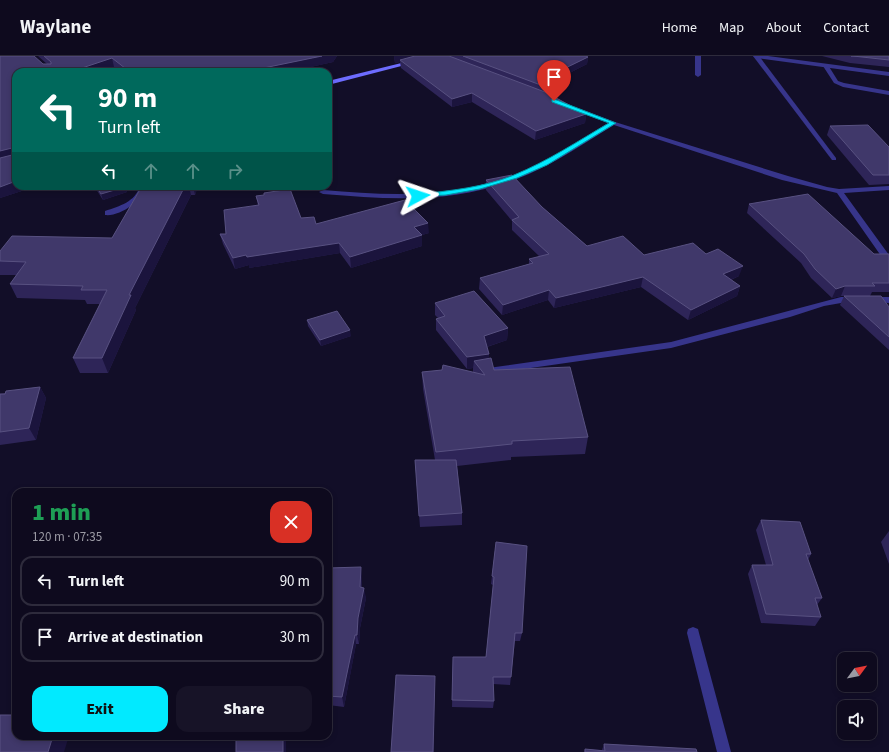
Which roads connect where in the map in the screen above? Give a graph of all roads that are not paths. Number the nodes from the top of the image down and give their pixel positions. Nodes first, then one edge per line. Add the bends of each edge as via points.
1 (698, 56) edge
2 (756, 56) edge
3 (438, 57) edge
4 (826, 66) junction
5 (889, 74) edge
6 (698, 75) dead end
7 (332, 82) edge
8 (889, 93) edge
9 (561, 103) edge
10 (613, 123) junction
11 (834, 159) dead end
12 (889, 188) edge
13 (143, 190) edge
14 (839, 191) junction
15 (323, 192) dead end
16 (108, 213) dead end
17 (889, 261) edge
18 (889, 300) edge
19 (474, 373) edge
20 (693, 633) dead end
21 (724, 752) edge

1 - 6 street
2 - 4 street
2 - 11 street
3 - 7 main road
4 - 5 street
4 - 8 street via 836,82
9 - 10 street
10 - 14 street via 785,178
10 - 15 street via 545,163 515,177 480,187 404,197
12 - 14 street
13 - 16 street via 132,203
14 - 17 street
18 - 19 street via 841,300 671,345
20 - 21 street

